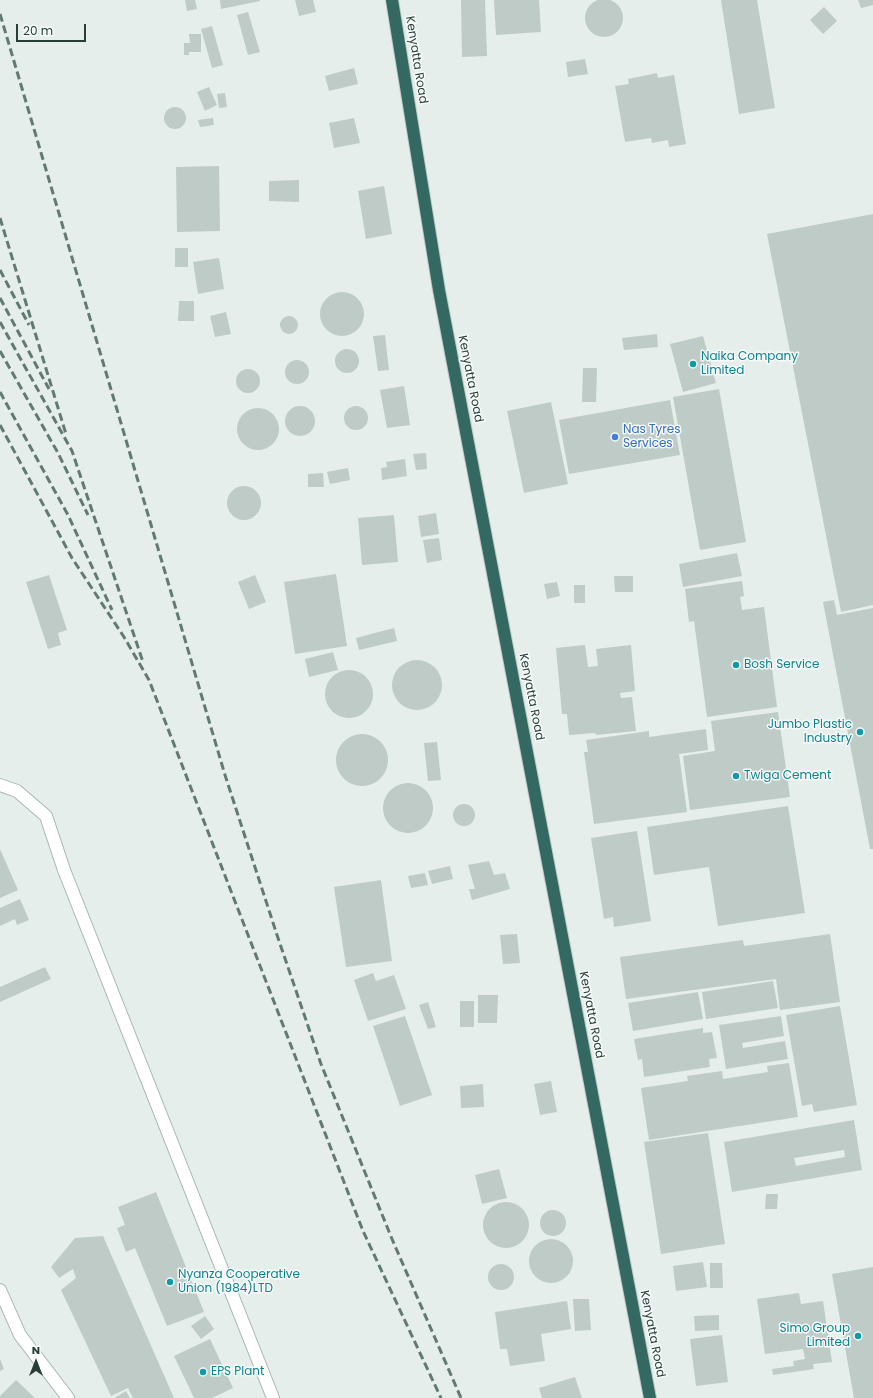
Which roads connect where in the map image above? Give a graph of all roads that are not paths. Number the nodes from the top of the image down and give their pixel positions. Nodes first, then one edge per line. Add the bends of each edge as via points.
1 (392, 0) edge
2 (0, 785) edge
3 (0, 1290) edge
4 (68, 1398) edge
5 (273, 1398) edge
6 (650, 1398) edge

1 - 6 highway, Kenyatta Road via 439,290
2 - 5 street via 16,791 46,816 64,870
3 - 4 street via 20,1335

